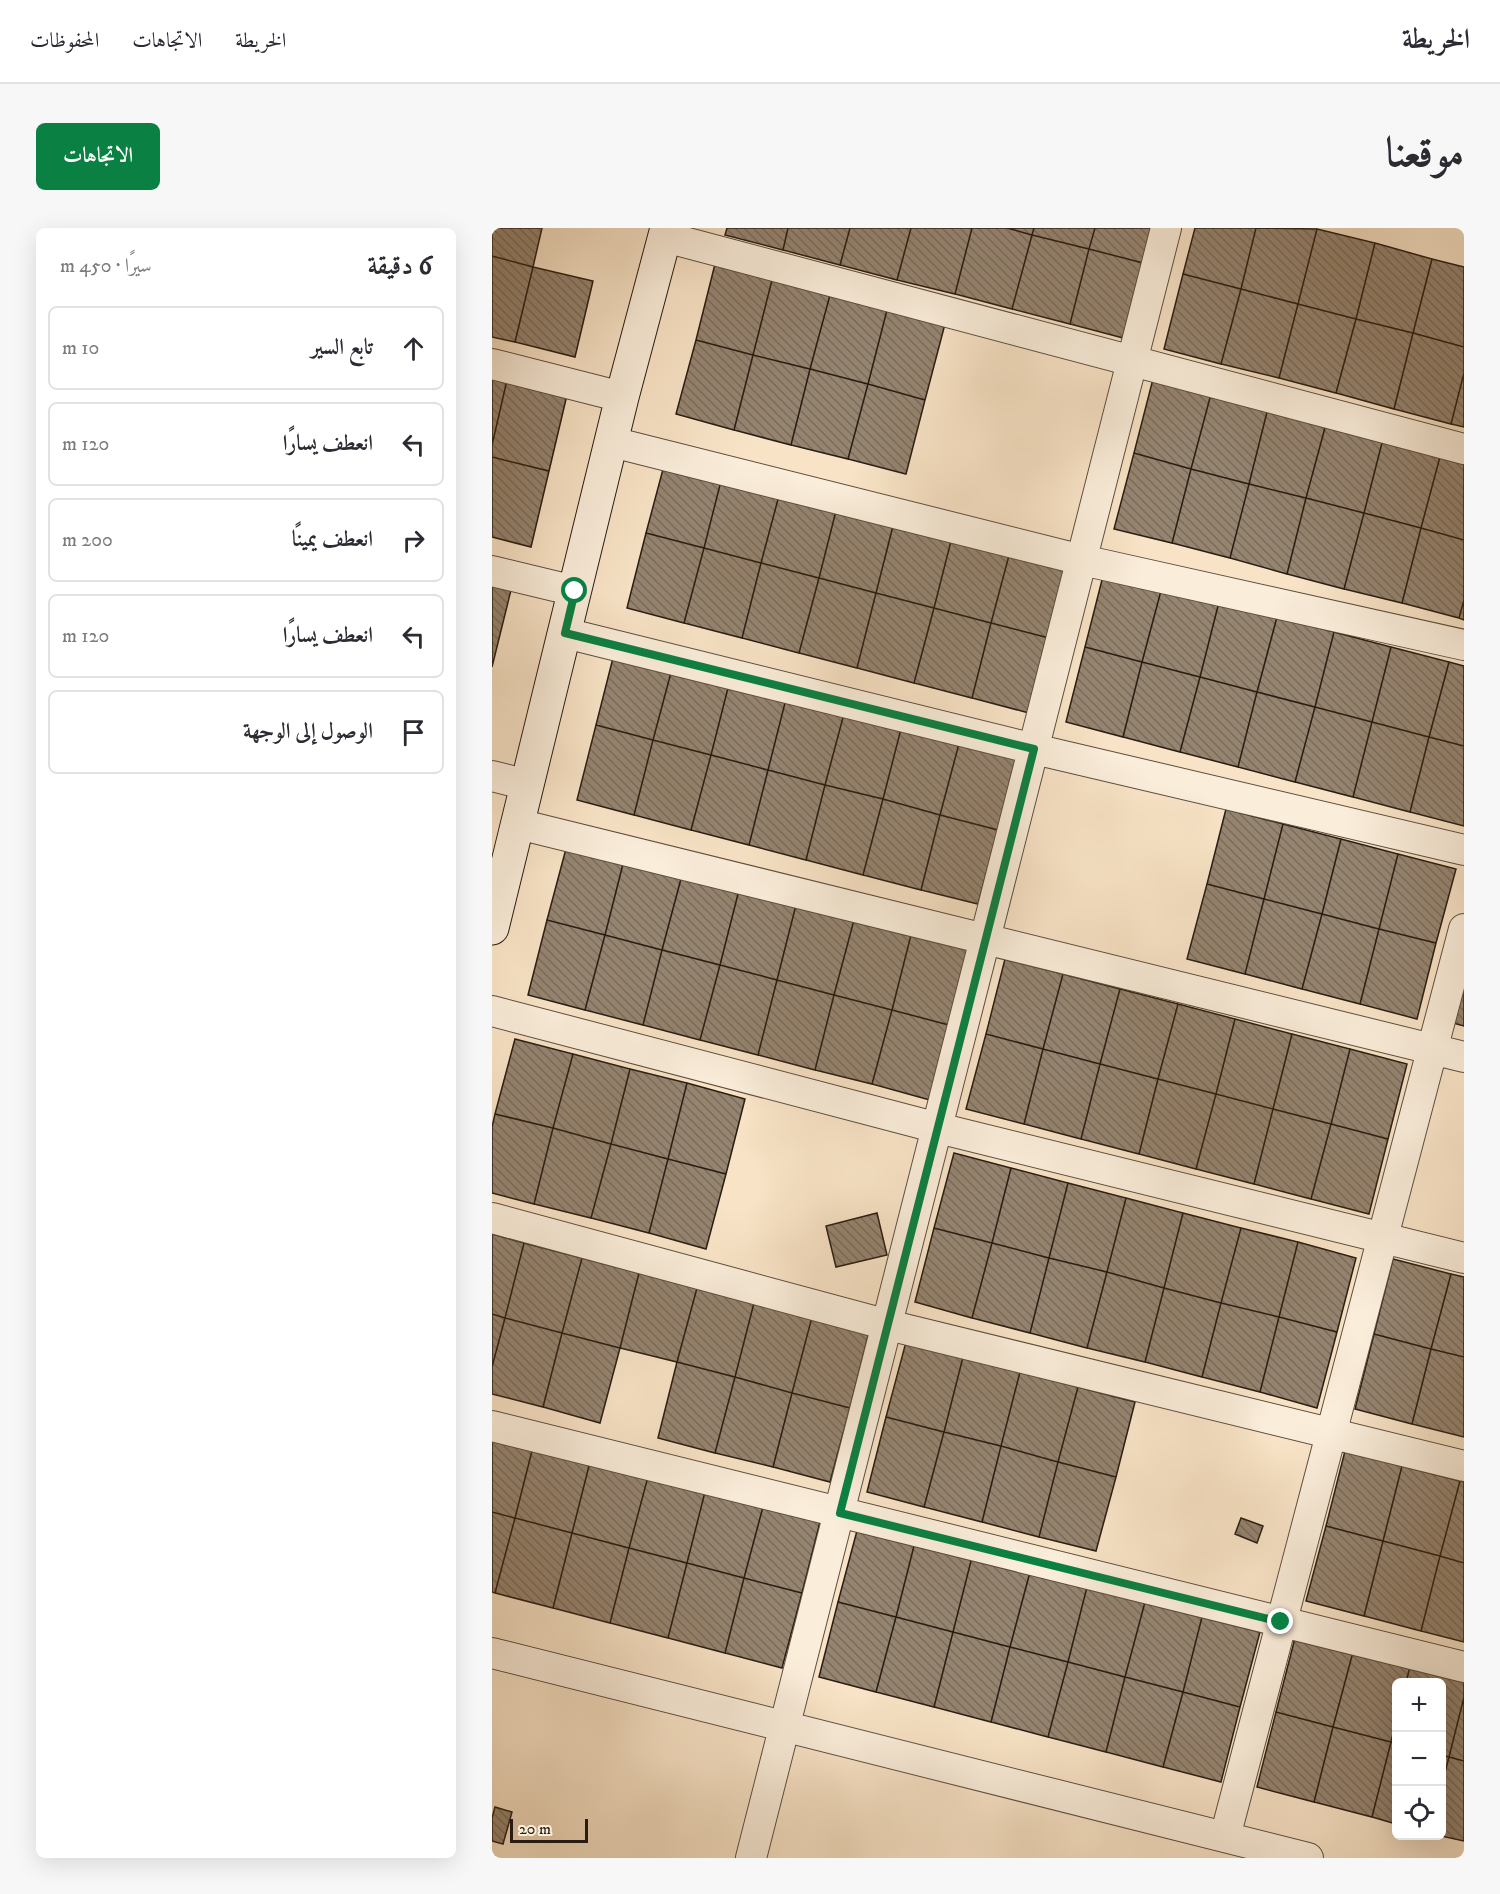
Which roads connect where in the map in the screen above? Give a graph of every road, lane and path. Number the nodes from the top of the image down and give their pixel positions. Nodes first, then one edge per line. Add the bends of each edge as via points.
1 (1166, 228) edge
2 (666, 232) edge
3 (1133, 361) junction
4 (492, 364) edge
5 (622, 397) junction
6 (612, 442) junction
7 (1464, 449) edge
8 (1082, 560) junction
9 (492, 571) edge
10 (575, 591) junction
11 (565, 633) junction
12 (1464, 645) edge
13 (1034, 749) junction
14 (492, 776) edge
15 (528, 785) junction
16 (518, 824) junction
17 (1464, 850) edge
18 (492, 928) edge
19 (1464, 929) edge
20 (986, 939) junction
21 (492, 1011) edge
22 (1432, 1049) junction
23 (1464, 1057) edge
24 (938, 1128) junction
25 (492, 1218) edge
26 (1382, 1238) junction
27 (1464, 1258) edge
28 (888, 1325) junction
29 (492, 1426) edge
30 (1330, 1436) junction
31 (1464, 1466) edge
32 (840, 1513) junction
33 (1281, 1622) junction
34 (492, 1653) edge
35 (1464, 1668) edge
36 (786, 1727) junction
37 (1225, 1837) junction
38 (751, 1858) edge
39 (1308, 1858) edge

1 - 3 street
2 - 3 street
2 - 5 street
3 - 7 street
3 - 8 street
4 - 5 street
5 - 6 street
6 - 8 street
6 - 10 street
8 - 12 street
8 - 13 street
9 - 10 street
10 - 11 street
11 - 13 street
11 - 15 street
13 - 17 street
13 - 20 street
14 - 15 street
15 - 16 street
16 - 18 street
16 - 20 street
19 - 22 street
20 - 22 street
20 - 24 street
21 - 24 street
22 - 23 street
22 - 26 street
24 - 26 street
24 - 28 street
25 - 28 street
26 - 27 street
26 - 30 street
28 - 30 street
28 - 32 street
29 - 32 street
30 - 31 street
30 - 33 street
32 - 33 street
32 - 36 street
33 - 35 street
33 - 37 street
34 - 36 street
36 - 37 street
36 - 38 street
37 - 39 street

